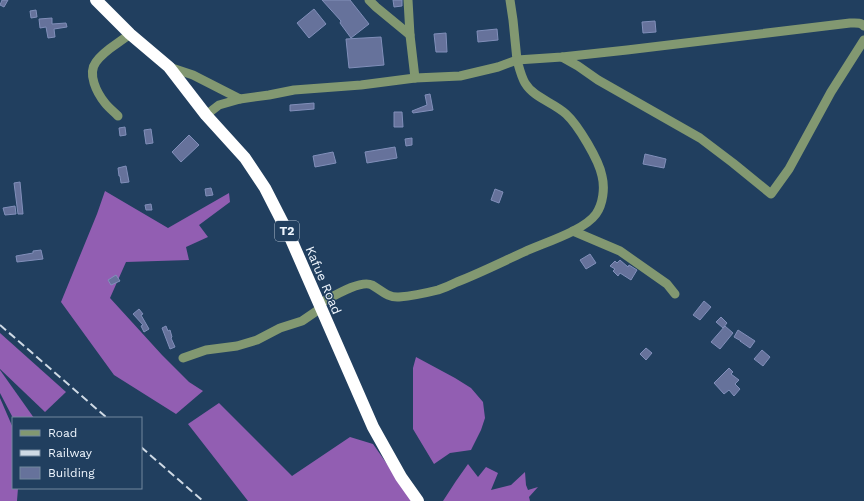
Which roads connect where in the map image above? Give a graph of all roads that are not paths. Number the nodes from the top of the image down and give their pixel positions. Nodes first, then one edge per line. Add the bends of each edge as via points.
1 (96, 0) edge
2 (369, 0) edge
3 (408, 0) edge
4 (510, 0) edge
5 (864, 26) edge
6 (130, 34) junction
7 (410, 35) junction
8 (864, 40) edge
9 (562, 56) junction
10 (517, 60) junction
11 (168, 68) junction
12 (415, 78) junction
13 (240, 99) junction
14 (206, 115) junction
15 (118, 116) dead end
16 (574, 231) junction
17 (675, 294) dead end
18 (320, 306) junction
19 (183, 358) dead end
20 (418, 501) edge

1 - 6 highway, Kafue Road / T2
2 - 7 street
3 - 7 street
4 - 10 street
5 - 9 street via 850,23
6 - 11 highway, Kafue Road / T2
6 - 15 street via 104,53 96,63 92,75 96,88
7 - 12 street
8 - 9 street via 831,92 789,169 771,194 700,138 598,80
9 - 10 street
10 - 12 street via 460,76
10 - 16 street via 525,83 536,94 567,114 597,161 604,189 601,204 596,214
11 - 13 street via 193,75
11 - 14 highway, Kafue Road / T2
12 - 13 street via 294,90
13 - 14 street via 219,105
14 - 18 highway, Kafue Road / T2 via 245,158 265,188
16 - 17 street via 620,251 667,284
16 - 18 street via 439,289 391,297 370,284 363,283
18 - 19 street via 302,321 280,328 257,340 237,346 206,350
18 - 20 highway, Kafue Road / T2 via 373,427 400,477

